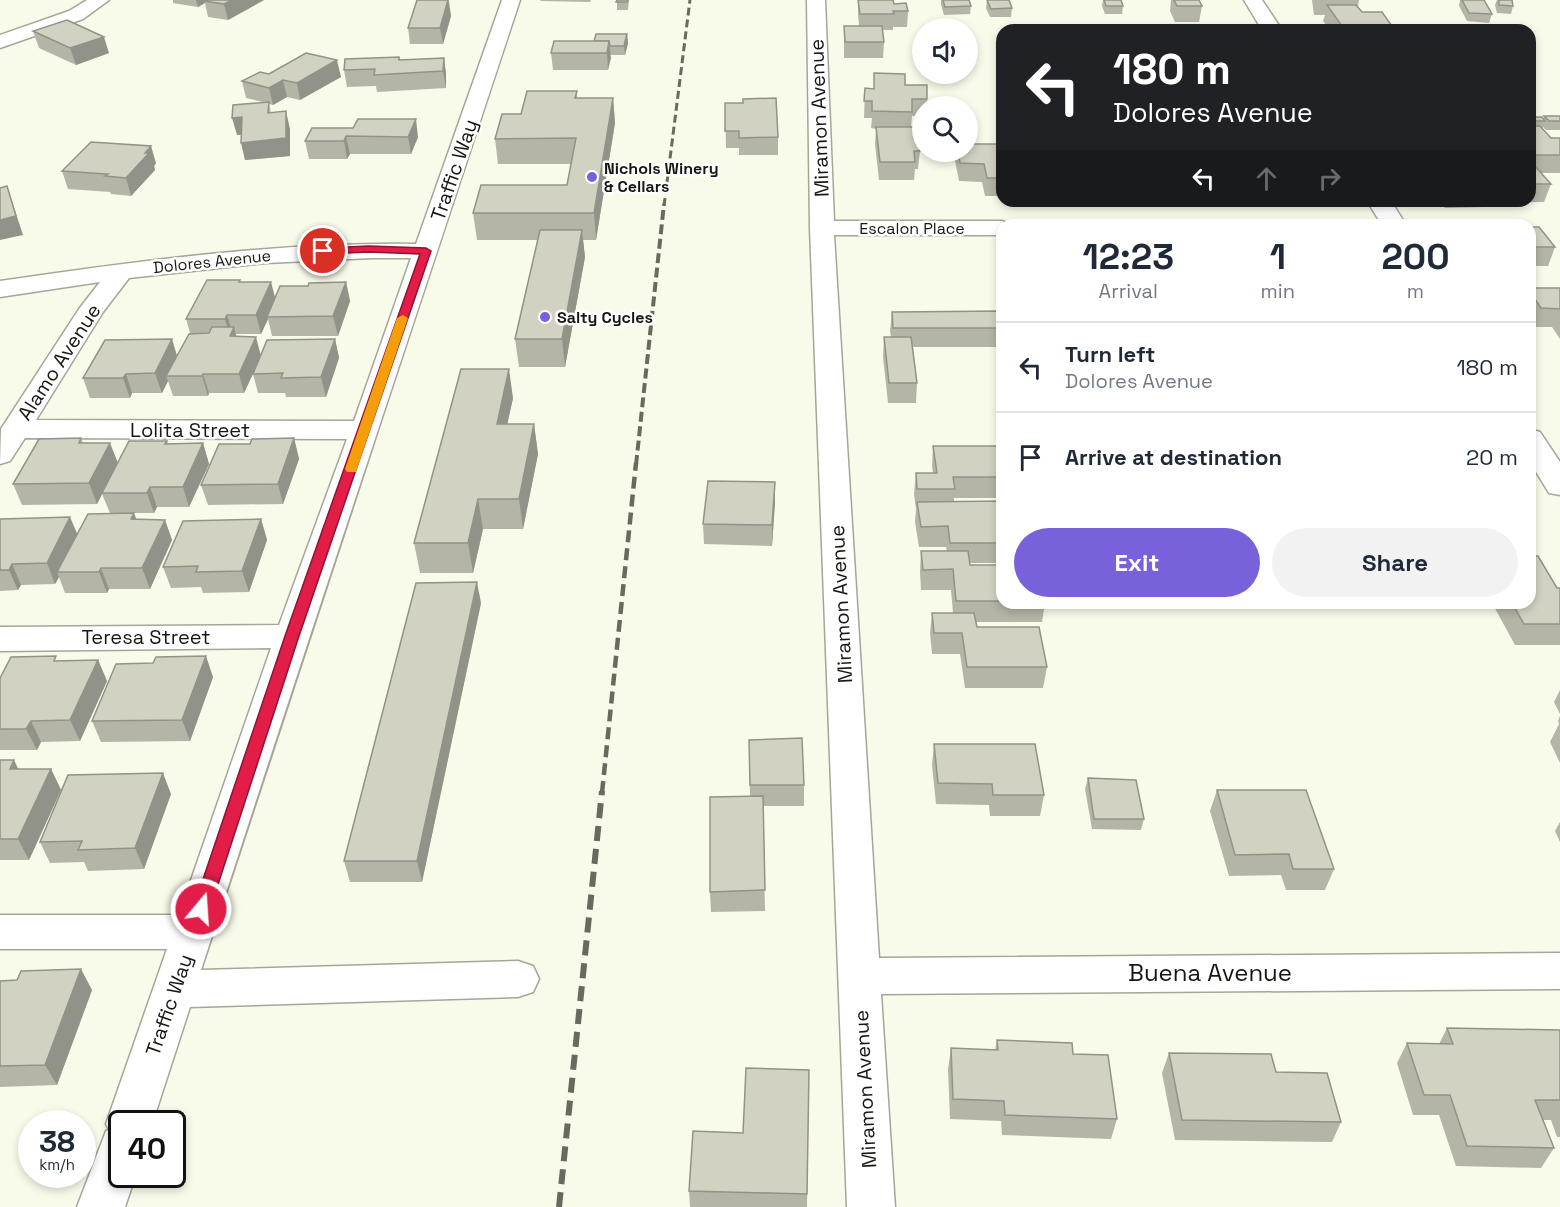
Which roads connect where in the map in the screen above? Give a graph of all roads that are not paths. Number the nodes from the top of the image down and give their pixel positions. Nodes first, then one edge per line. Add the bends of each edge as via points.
1 (100, 0) edge
2 (511, 0) edge
3 (816, 0) edge
4 (1253, 0) edge
5 (1268, 24) edge
6 (0, 42) edge
7 (822, 228) junction
8 (996, 228) edge
9 (426, 251) junction
10 (121, 271) junction
11 (0, 289) edge
12 (15, 429) junction
13 (365, 430) junction
14 (1536, 448) edge
15 (0, 455) edge
16 (1560, 486) edge
17 (292, 636) junction
18 (0, 639) edge
19 (0, 932) edge
20 (194, 932) junction
21 (1560, 970) edge
22 (860, 976) junction
23 (518, 979) dead end
24 (174, 989) junction
25 (134, 1110) edge
26 (108, 1187) edge
27 (101, 1207) edge
28 (871, 1207) edge

1 - 6 street via 76,15
2 - 9 street, Traffic Way
3 - 7 street, Miramon Avenue
4 - 5 street
7 - 8 street, Escalon Place
7 - 22 street, Miramon Avenue
9 - 10 street, Dolores Avenue via 369,249 277,254
9 - 13 street, Traffic Way
10 - 11 street, Dolores Avenue
10 - 12 street, Alamo Avenue
12 - 13 street, Lolita Street
12 - 15 street, Alamo Avenue
13 - 17 street, Traffic Way
14 - 16 street
17 - 18 street, Teresa Street
17 - 20 street, Traffic Way
19 - 20 street
20 - 24 street, Traffic Way
21 - 22 street, Buena Avenue
22 - 28 street, Miramon Avenue
23 - 24 street
24 - 25 street, Traffic Way
26 - 27 street

